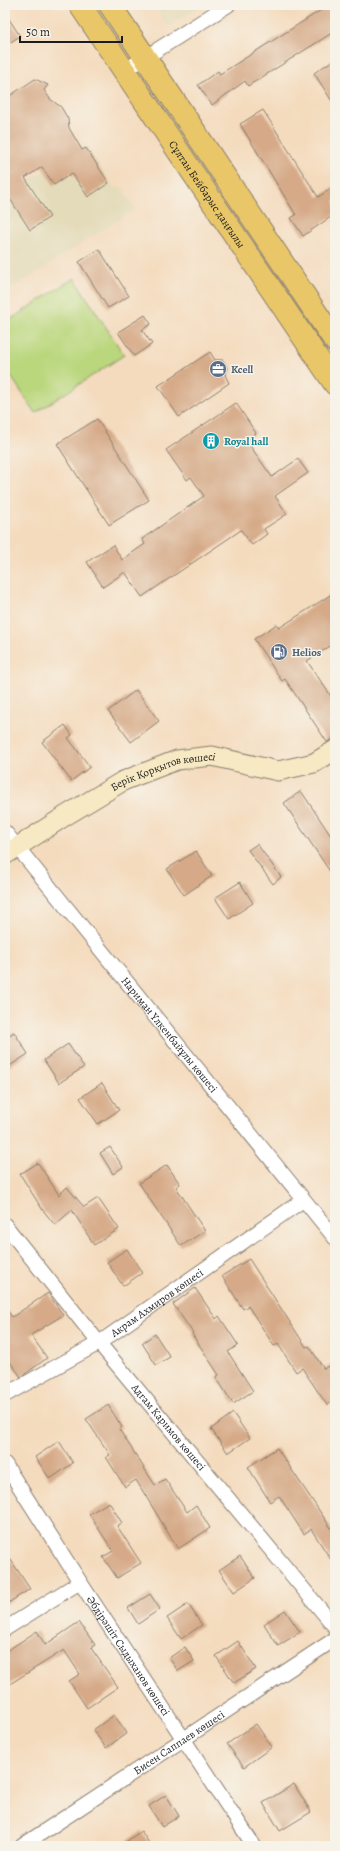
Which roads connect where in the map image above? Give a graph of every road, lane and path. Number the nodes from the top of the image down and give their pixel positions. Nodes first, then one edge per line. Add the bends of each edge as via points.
1 (80, 5) edge
2 (110, 5) edge
3 (228, 5) edge
4 (145, 57) junction
5 (124, 70) junction
6 (335, 341) edge
7 (335, 384) edge
8 (335, 750) edge
9 (5, 832) edge
10 (11, 852) edge
11 (303, 1200) junction
12 (5, 1225) edge
13 (333, 1233) edge
14 (99, 1343) junction
15 (5, 1395) edge
16 (5, 1464) edge
17 (80, 1582) junction
18 (335, 1627) edge
19 (5, 1629) edge
20 (335, 1639) edge
21 (183, 1740) junction
22 (22, 1846) edge
23 (254, 1846) edge

1 - 5 main road, Сұлтан Бейбарыс даңғылы
2 - 4 main road
3 - 4 street
4 - 5 street
4 - 6 main road
5 - 7 main road, Сұлтан Бейбарыс даңғылы
8 - 10 street, Берік Қорқытов көшесі via 314,763 278,771 212,756 177,760 123,781
9 - 10 street, Нариман Үлкенбайұлы көшесі
10 - 11 street, Нариман Үлкенбайұлы көшесі
11 - 13 street, Нариман Үлкенбайұлы көшесі
11 - 14 street, Акрам Ахмиров көшесі
12 - 14 street, Адгам Каримов көшесі
14 - 15 street, Акрам Ахмиров көшесі
14 - 18 street, Адгам Каримов көшесі
16 - 17 street, Әбдірәшіт Сыдыханов көшесі
17 - 19 street
17 - 21 street, Әбдірәшіт Сыдыханов көшесі
20 - 21 street, Бисен Саппаев көшесі
21 - 22 street, Бисен Саппаев көшесі
21 - 23 street, Әбдірәшіт Сыдыханов көшесі

